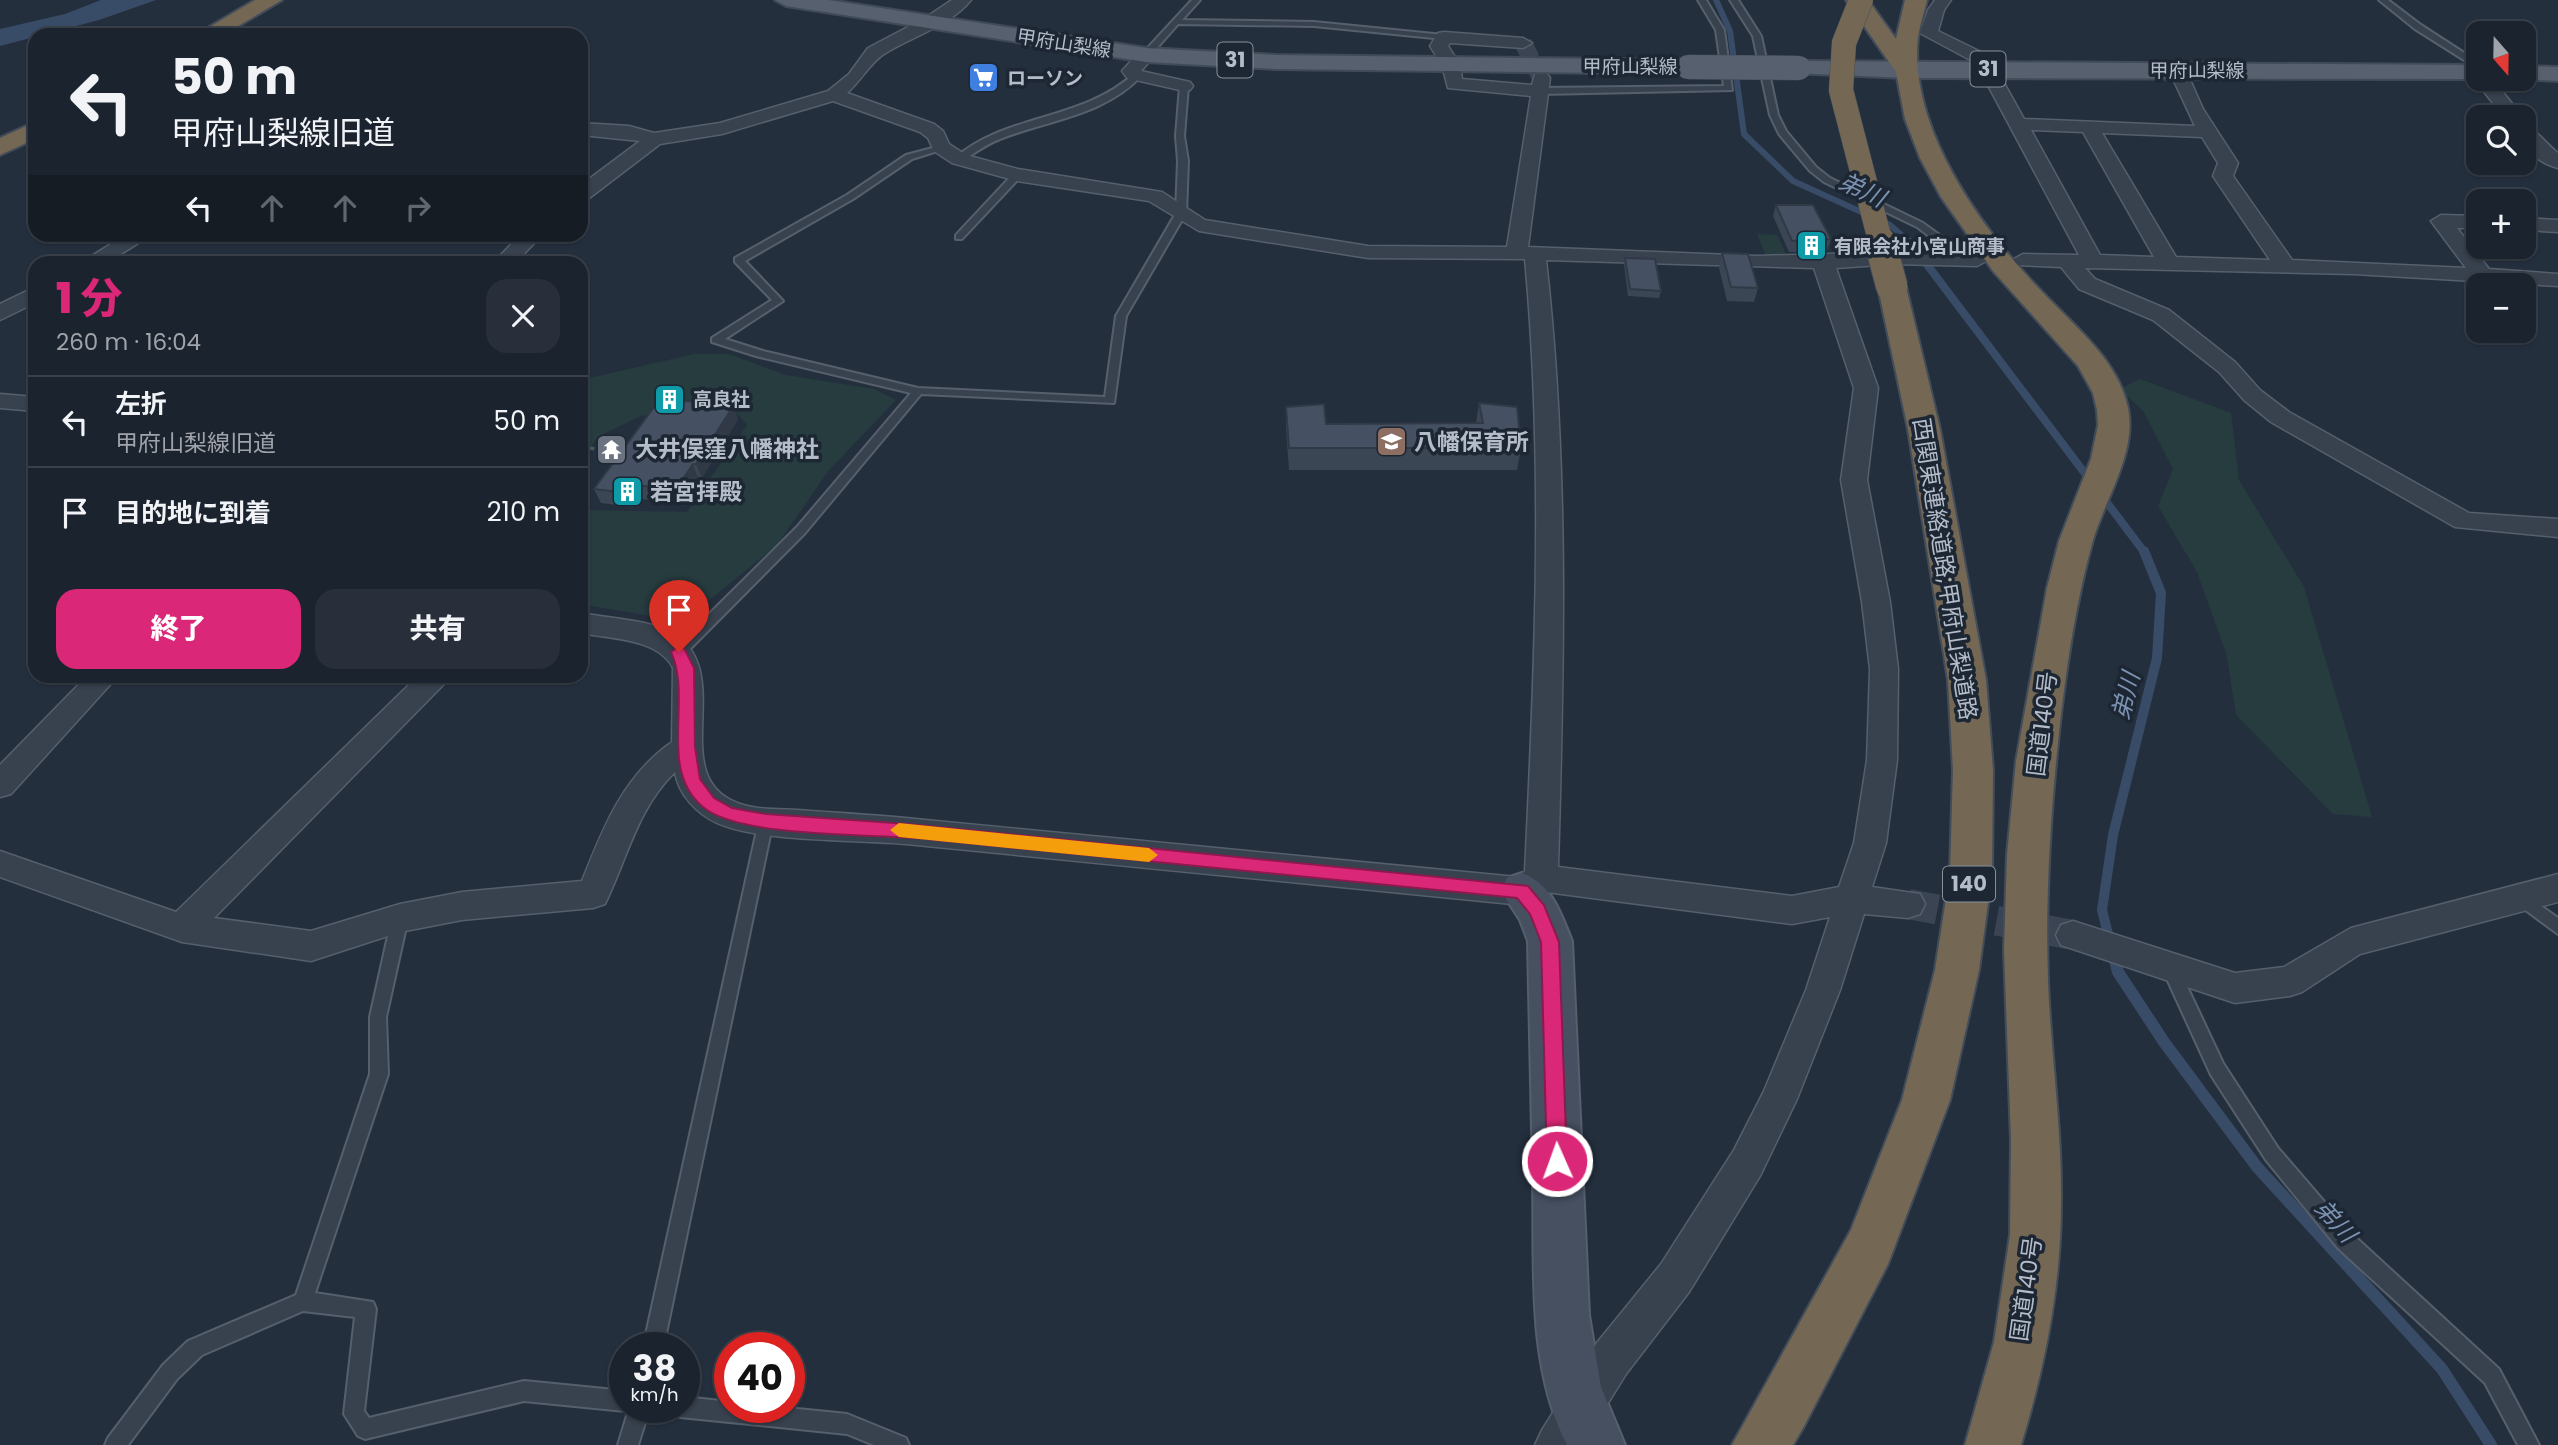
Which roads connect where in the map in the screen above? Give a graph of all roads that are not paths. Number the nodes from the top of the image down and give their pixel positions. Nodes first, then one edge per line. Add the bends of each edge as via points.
1 (271, 0) edge
2 (786, 0) edge
3 (963, 0) edge
4 (1196, 0) edge
5 (1702, 0) edge
6 (1734, 0) edge
7 (1859, 0) edge
8 (1916, 0) edge
9 (1943, 0) edge
10 (2383, 0) edge
11 (931, 22) junction
12 (1178, 22) junction
13 (220, 28) edge
14 (1444, 37) junction
15 (1523, 43) dead end
16 (2466, 58) edge
17 (1142, 65) junction
18 (1451, 65) junction
19 (1987, 69) junction
20 (2178, 70) junction
21 (1907, 71) junction
22 (2466, 72) edge
23 (2536, 73) edge
24 (2558, 74) edge
25 (1541, 84) junction
26 (1184, 86) joint
27 (2493, 91) edge
28 (834, 95) junction
29 (2504, 105) edge
30 (2020, 124) junction
31 (2090, 127) junction
32 (588, 129) edge
33 (2208, 132) junction
34 (28, 133) edge
35 (654, 139) junction
36 (2536, 146) edge
37 (941, 147) junction
38 (0, 148) edge
39 (959, 159) junction
40 (2558, 162) edge
41 (1017, 175) junction
42 (588, 190) edge
43 (1181, 213) junction
44 (2466, 221) edge
45 (2536, 225) edge
46 (2558, 226) edge
47 (959, 237) dead end
48 (129, 242) edge
49 (524, 242) edge
50 (1526, 253) junction
51 (2466, 253) edge
52 (104, 256) edge
53 (509, 256) edge
54 (1964, 259) joint
55 (2023, 260) dead end
56 (2092, 260) junction
57 (2067, 261) junction
58 (1823, 262) junction
59 (2168, 262) junction
60 (2286, 266) junction
61 (1893, 273) junction
62 (2466, 275) edge
63 (2536, 279) edge
64 (2558, 280) edge
65 (28, 298) edge
66 (0, 313) edge
67 (918, 391) junction
68 (0, 401) edge
69 (28, 403) edge
70 (2558, 528) edge
71 (588, 625) edge
72 (679, 652) junction
73 (97, 683) edge
74 (428, 683) edge
75 (687, 747) junction
76 (0, 785) edge
77 (766, 821) junction
78 (0, 864) edge
79 (1531, 884) junction
80 (2558, 888) edge
81 (2520, 897) junction
82 (1850, 899) junction
83 (1908, 904) tunnel mouth
84 (400, 918) junction
85 (2558, 927) edge
86 (182, 928) junction
87 (2073, 934) tunnel mouth
88 (2160, 965) junction
89 (303, 1301) junction
90 (656, 1332) edge
91 (609, 1399) edge
92 (700, 1409) edge
93 (635, 1423) edge
94 (1578, 1433) edge
95 (115, 1445) edge
96 (628, 1445) edge
97 (899, 1445) edge
98 (1760, 1445) edge
99 (1993, 1445) edge
100 (2529, 1445) edge

1 - 13 highway
2 - 11 main road, 甲府山梨線 / 31
3 - 11 street
4 - 12 lane
5 - 25 lane via 1720,30 1729,88
6 - 54 lane via 1753,25 1778,123 1813,169 1920,225
7 - 21 highway
7 - 61 highway, 西関東連絡道路;甲府山梨道路 / 140, bridge via 1843,39 1841,90
8 - 21 highway via 1907,35
9 - 19 street via 1929,33 1983,60
10 - 16 lane
11 - 17 main road, 甲府山梨線 / 31
11 - 28 street via 874,52 855,78
12 - 14 lane via 1314,24
12 - 17 lane
14 - 15 street
14 - 18 street via 1439,46
17 - 18 main road, 甲府山梨線 / 31
17 - 26 street
17 - 39 lane via 1125,90 994,138
18 - 21 main road, 甲府山梨線 / 31, bridge
18 - 25 street via 1454,84
19 - 20 main road, 甲府山梨線 / 31
19 - 21 main road, 甲府山梨線 / 31
19 - 30 street
20 - 22 main road, 甲府山梨線 / 31
20 - 33 street
21 - 99 highway, 国道140号 / 140 via 1925,141 1959,208 2015,280 2095,369 2113,411 2114,434 2077,538 2047,673 2030,824 2026,978 2036,1158 2035,1236 2024,1319
23 - 24 main road
25 - 50 street
26 - 43 lane
27 - 29 street
28 - 35 street via 722,128
28 - 37 street via 927,128
30 - 31 street
30 - 56 street
31 - 33 street
31 - 59 street
32 - 35 street
33 - 60 street via 2228,163 2223,176
34 - 38 highway
35 - 42 street
36 - 40 street
37 - 39 street
37 - 67 lane via 909,157 850,197 739,260 778,301 716,340
39 - 41 street
41 - 43 street via 1155,196
41 - 47 lane
43 - 50 street via 1199,225 1368,252
43 - 67 lane via 1121,316 1110,401
44 - 51 street via 2441,220
45 - 46 street
48 - 52 street
49 - 53 street
50 - 58 street
50 - 79 street via 1546,362 1550,643
54 - 61 street
55 - 57 street
56 - 57 street
56 - 59 street
57 - 70 street via 2087,284 2161,315 2280,417 2464,521
58 - 61 street
58 - 82 street via 1866,388 1854,480 1884,669 1882,760 1870,843
59 - 60 street
60 - 62 street
61 - 98 highway, 西関東連絡道路;甲府山梨道路 / 140 via 1967,680 1973,770 1971,873 1957,970 1926,1100 1870,1246 1784,1409
63 - 64 street
65 - 66 street
67 - 72 lane via 801,530
68 - 69 street
71 - 72 street via 659,638
72 - 75 street via 687,668
73 - 76 street
74 - 86 street
75 - 77 street via 692,781 709,803 728,814
75 - 84 street via 661,762 632,798 593,894 462,906
77 - 79 street
77 - 90 lane
78 - 86 street
79 - 82 street via 1792,910
79 - 94 street via 1550,942 1563,1326
80 - 81 street
81 - 85 lane
81 - 88 street via 2351,942 2290,981 2235,988
82 - 83 street
82 - 94 street via 1824,990 1779,1100 1747,1163 1675,1278 1611,1359
84 - 86 street via 311,946
84 - 89 lane via 377,1017 379,1073
87 - 88 street
88 - 100 lane via 2217,1069 2272,1154 2345,1241 2492,1376
89 - 91 lane via 366,1309 354,1414 365,1429 524,1391
89 - 95 lane via 195,1348 170,1372
92 - 97 lane via 847,1424
93 - 96 lane

